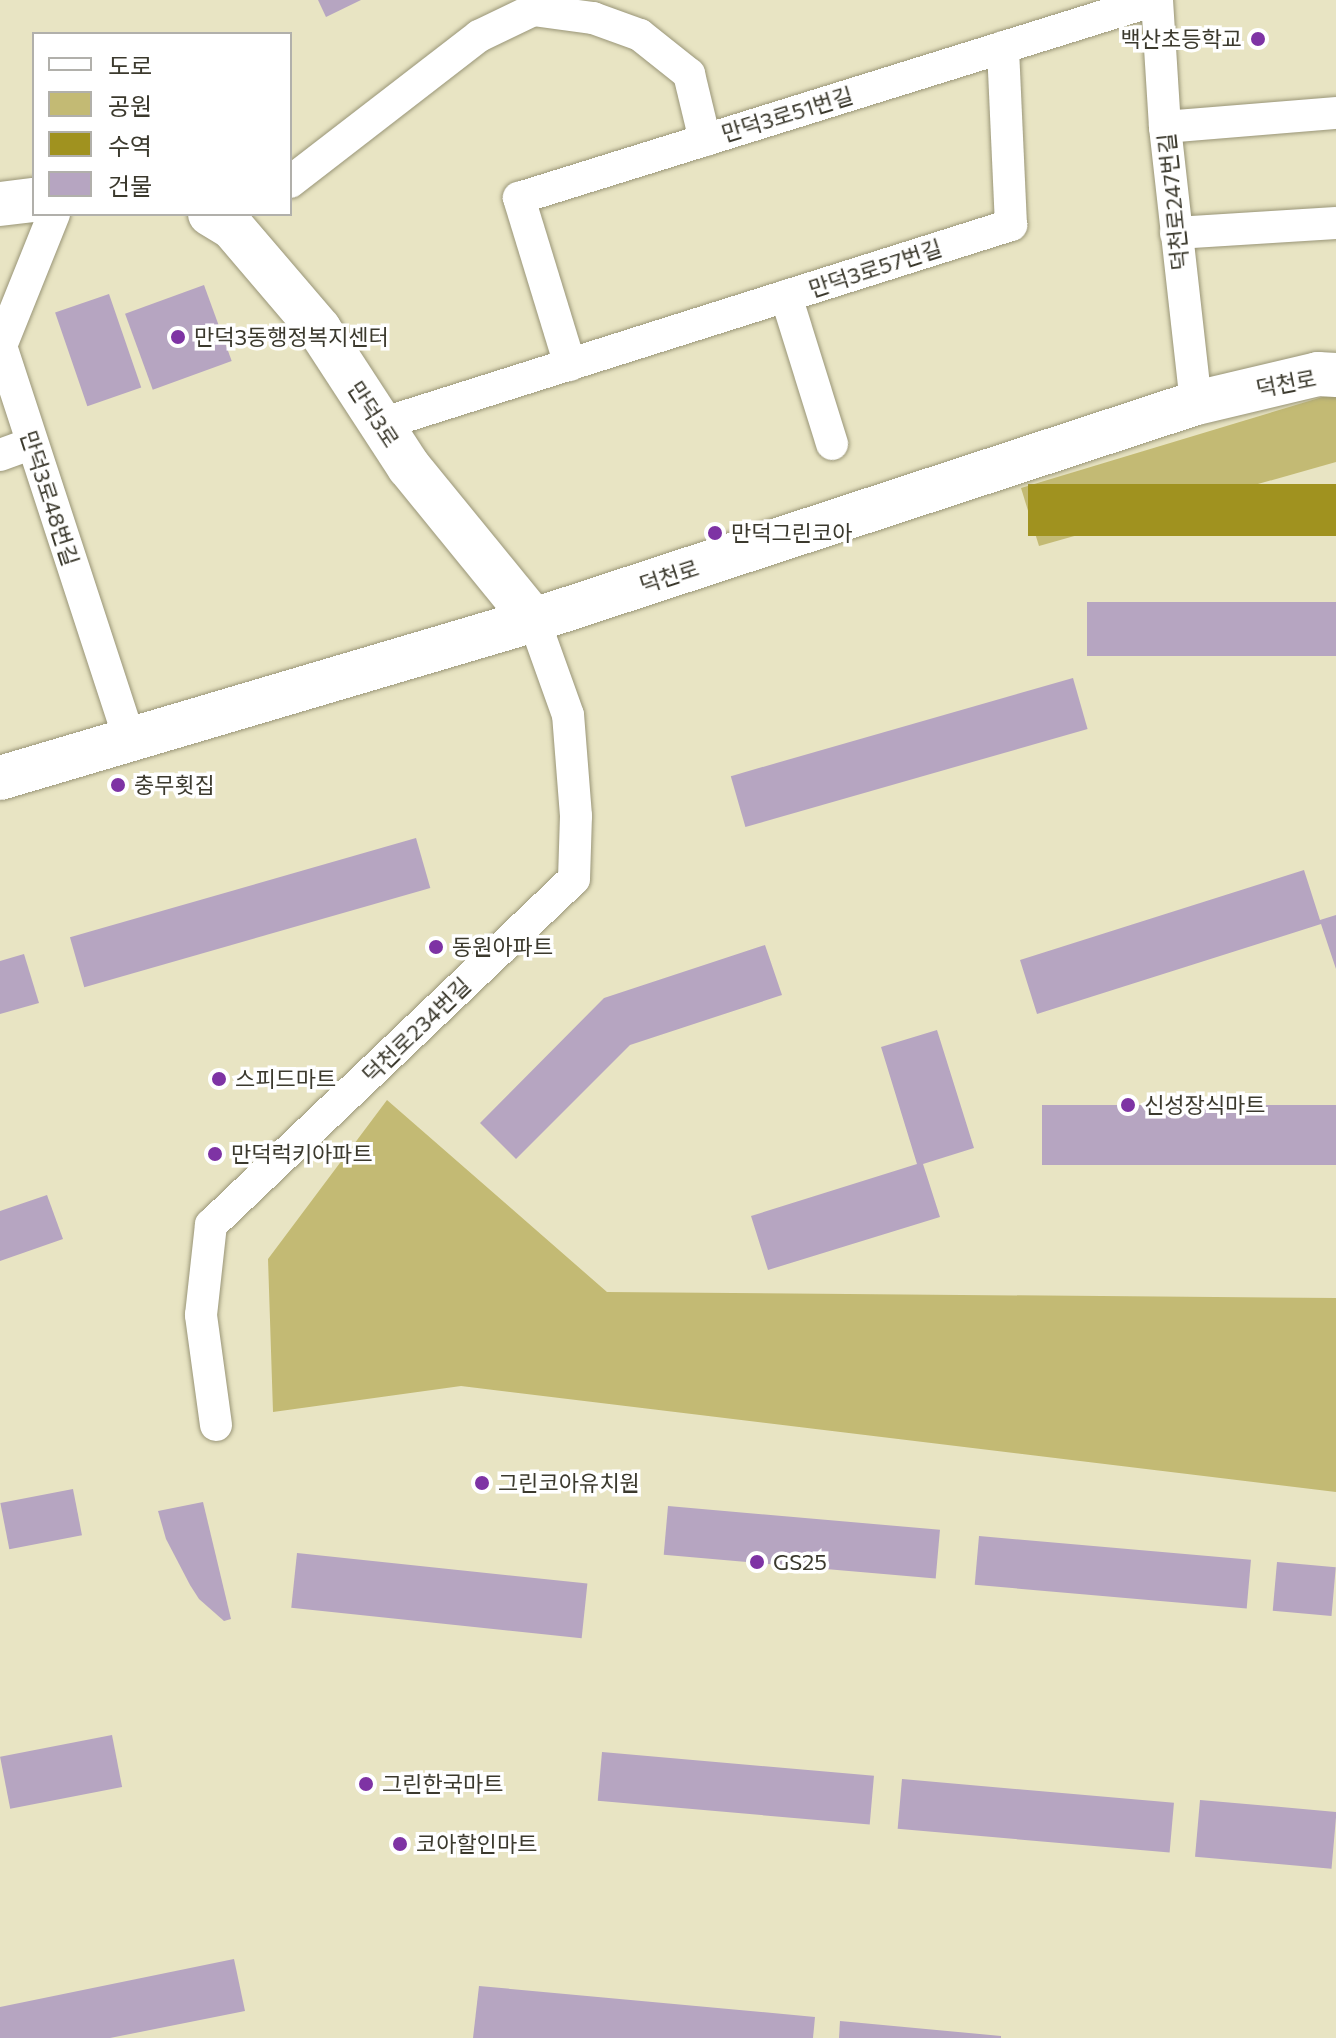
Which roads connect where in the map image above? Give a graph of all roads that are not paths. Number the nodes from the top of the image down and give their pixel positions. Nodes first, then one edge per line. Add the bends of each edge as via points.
1 (1156, 0) edge
2 (1003, 47) junction
3 (1336, 113) edge
4 (1165, 127) junction
5 (705, 140) junction
6 (292, 180) edge
7 (32, 200) edge
8 (0, 204) edge
9 (53, 216) edge
10 (230, 218) edge
11 (1336, 223) edge
12 (1176, 233) junction
13 (786, 296) junction
14 (2, 338) edge
15 (570, 365) junction
16 (1336, 375) edge
17 (1196, 403) junction
18 (381, 424) junction
19 (31, 444) junction
20 (832, 444) dead end
21 (0, 455) edge
22 (534, 620) junction
23 (130, 740) junction
24 (0, 778) edge
25 (216, 1425) dead end

1 - 2 street, 만덕3로51번길
1 - 4 street, 덕천로247번길
2 - 5 street, 만덕3로51번길
2 - 13 street, 만덕3로57번길 via 1011,225
3 - 4 street
4 - 12 street, 덕천로247번길
5 - 6 street, 만덕3로51번길 via 689,74 640,35 593,18 533,10 479,36
5 - 15 street via 519,198
7 - 8 main road
9 - 14 street, 만덕3로48번길
10 - 18 main road, 만덕3로 via 319,329
11 - 12 street
12 - 17 street, 덕천로247번길
13 - 15 street, 만덕3로57번길
13 - 20 street
14 - 19 street, 만덕3로48번길 via 6,369
15 - 18 street, 만덕3로57번길
16 - 17 main road, 덕천로 via 1318,374
17 - 22 main road, 덕천로
18 - 22 main road, 만덕3로 via 409,467
19 - 21 street
19 - 23 street, 만덕3로48번길
22 - 23 main road, 덕천로
22 - 25 street, 덕천로234번길 via 568,715 576,816 574,879 211,1225 201,1315
23 - 24 main road, 덕천로

